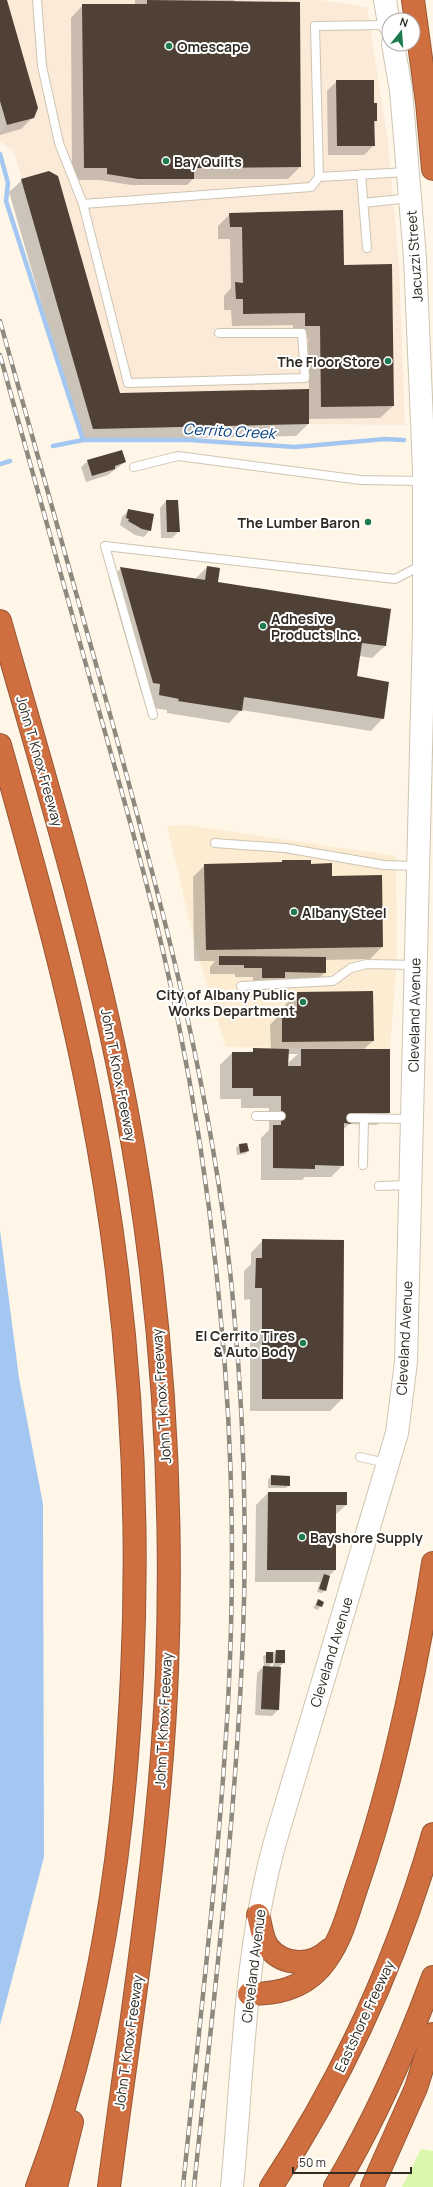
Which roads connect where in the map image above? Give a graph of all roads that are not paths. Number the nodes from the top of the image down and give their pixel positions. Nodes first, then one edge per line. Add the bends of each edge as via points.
1 (38, 0) edge
2 (385, 0) edge
3 (413, 0) edge
4 (387, 12) edge
5 (381, 25) edge
6 (394, 52) edge
7 (433, 169) edge
8 (408, 172) junction
9 (361, 174) junction
10 (319, 177) junction
11 (410, 198) junction
12 (363, 203) junction
13 (83, 204) junction
14 (367, 248) dead end
15 (219, 333) dead end
16 (134, 467) dead end
17 (424, 475) junction
18 (424, 564) junction
19 (0, 621) edge
20 (153, 715) dead end
21 (0, 745) edge
22 (215, 843) dead end
23 (418, 866) junction
24 (416, 965) junction
25 (241, 986) dead end
26 (256, 1116) dead end
27 (281, 1116) dead end
28 (351, 1118) dead end
29 (364, 1118) junction
30 (412, 1119) junction
31 (363, 1165) dead end
32 (410, 1185) junction
33 (379, 1186) dead end
34 (360, 1457) dead end
35 (389, 1463) junction
36 (433, 1563) edge
37 (433, 1834) edge
38 (147, 1904) junction
39 (258, 1915) junction
40 (341, 1933) junction
41 (433, 1977) edge
42 (95, 1986) junction
43 (249, 1994) junction
44 (433, 2034) edge
45 (37, 2187) edge
46 (56, 2187) edge
47 (109, 2187) edge
48 (125, 2187) edge
49 (232, 2187) edge
50 (271, 2187) edge
51 (335, 2187) edge
52 (372, 2187) edge

1 - 13 lane via 42,66 59,144
2 - 4 street
3 - 7 highway
5 - 10 lane via 315,26
6 - 8 street, Jacuzzi Street via 401,90
8 - 9 lane
8 - 11 street, Jacuzzi Street
9 - 10 lane
9 - 12 lane
10 - 13 lane via 311,187
11 - 12 lane
11 - 17 street, Jacuzzi Street via 416,265
12 - 14 lane
13 - 15 lane via 128,383 305,378 302,333
16 - 17 lane via 178,456 361,480
17 - 18 street, Cleveland Avenue
18 - 20 lane via 395,579 105,546
18 - 23 street, Cleveland Avenue
19 - 38 highway, John T. Knox Freeway via 70,866 104,1002 132,1141 151,1270 163,1405 168,1571 163,1739
21 - 42 highway via 55,948 90,1103 114,1250 129,1402 134,1549 130,1716 118,1856
22 - 23 lane via 285,848 384,865
23 - 24 street, Cleveland Avenue
24 - 25 lane via 367,964 351,968 333,981
24 - 30 street, Cleveland Avenue
26 - 27 lane
28 - 29 lane
29 - 30 lane
29 - 31 lane
30 - 32 street, Cleveland Avenue
32 - 33 lane
32 - 35 street, Cleveland Avenue via 406,1362 397,1433
34 - 35 lane
35 - 39 street, Cleveland Avenue via 275,1842
36 - 40 highway via 417,1655 391,1772 373,1840
37 - 50 highway, Eastshore Freeway via 381,1986 319,2108
38 - 47 highway, John T. Knox Freeway
38 - 48 highway
39 - 40 highway via 268,1947 289,1961 306,1962 323,1956
39 - 43 street, Cleveland Avenue
40 - 43 highway via 326,1960 304,1981 278,1992
41 - 51 highway via 410,2036 367,2129
42 - 45 highway via 70,2085
42 - 46 highway via 74,2114
43 - 49 street, Cleveland Avenue
44 - 52 highway via 416,2088

